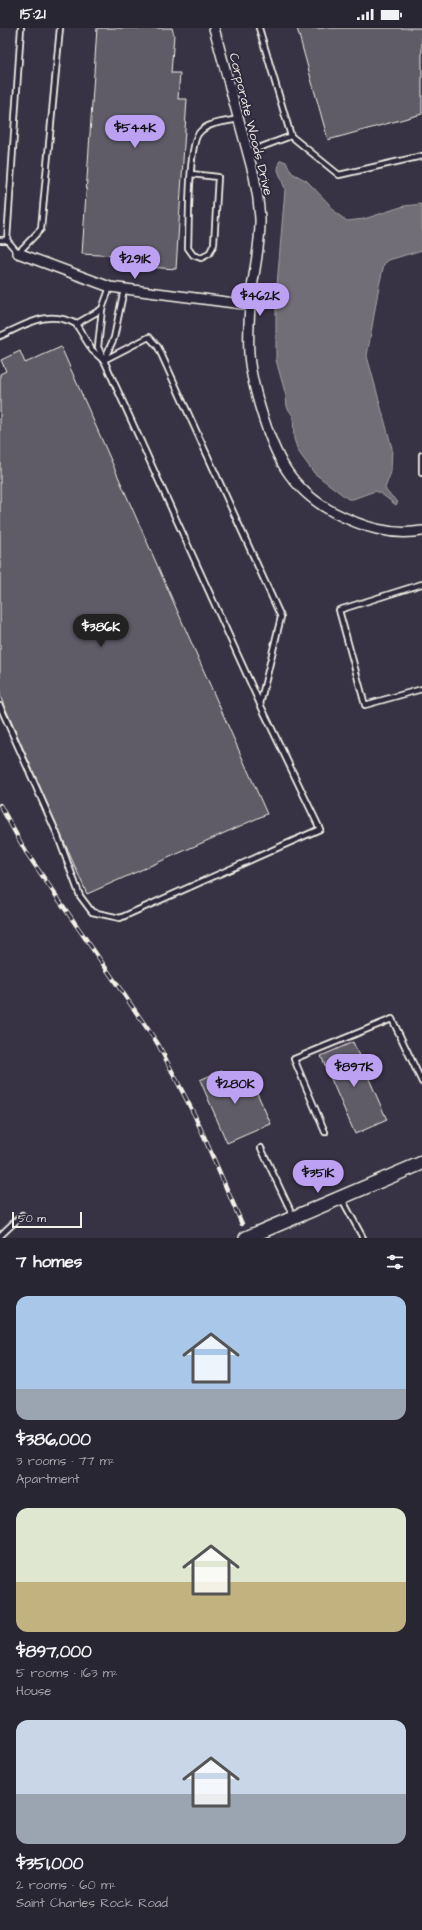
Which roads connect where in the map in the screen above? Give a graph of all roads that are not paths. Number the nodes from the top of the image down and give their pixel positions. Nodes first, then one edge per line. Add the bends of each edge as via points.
1 (21, 28) edge
2 (60, 28) edge
3 (214, 28) edge
4 (259, 28) edge
5 (239, 120) junction
6 (291, 136) junction
7 (248, 152) junction
8 (422, 156) edge
9 (192, 174) junction
10 (0, 240) edge
11 (7, 240) junction
12 (18, 254) junction
13 (110, 288) junction
14 (124, 289) junction
15 (250, 305) junction
16 (102, 309) junction
17 (76, 324) junction
18 (0, 336) edge
19 (104, 360) junction
20 (422, 455) edge
21 (422, 472) edge
22 (422, 531) edge
23 (422, 584) edge
24 (422, 689) edge
25 (260, 704) junction
26 (0, 706) edge
27 (422, 1082) edge
28 (325, 1132) dead end
29 (261, 1148) dead end
30 (422, 1163) edge
31 (341, 1198) junction
32 (22, 1215) dead end
33 (294, 1218) junction
34 (0, 1236) edge
35 (246, 1238) edge
36 (363, 1238) edge

1 - 11 lane
2 - 12 lane via 41,230
3 - 5 street, Corporate Woods Drive
4 - 6 lane
5 - 7 street, Corporate Woods Drive
5 - 9 lane via 208,126 198,133 193,148
6 - 7 lane
6 - 8 lane via 339,175
7 - 15 street, Corporate Woods Drive via 258,197 260,220
9 - 9 lane via 188,248 193,255 201,258 209,254 214,244 218,177
10 - 11 lane
11 - 12 lane
12 - 13 street
13 - 14 street
13 - 16 lane
14 - 15 street
14 - 19 lane via 114,338
15 - 22 street, Corporate Woods Drive via 249,354 253,381 268,434 281,464 301,488 324,507 356,523 388,532
16 - 17 lane
16 - 19 lane via 98,347
17 - 18 lane via 64,317 49,316
17 - 19 lane via 92,350
19 - 25 lane
19 - 25 lane via 149,337 158,347 278,610 281,617
20 - 21 lane
23 - 24 lane via 339,610 365,705
25 - 26 lane via 320,829 120,918 92,912 84,904 57,834
27 - 28 lane via 392,1019 294,1059
29 - 33 lane
30 - 31 street
31 - 33 street
31 - 36 lane
32 - 34 lane
33 - 35 street

